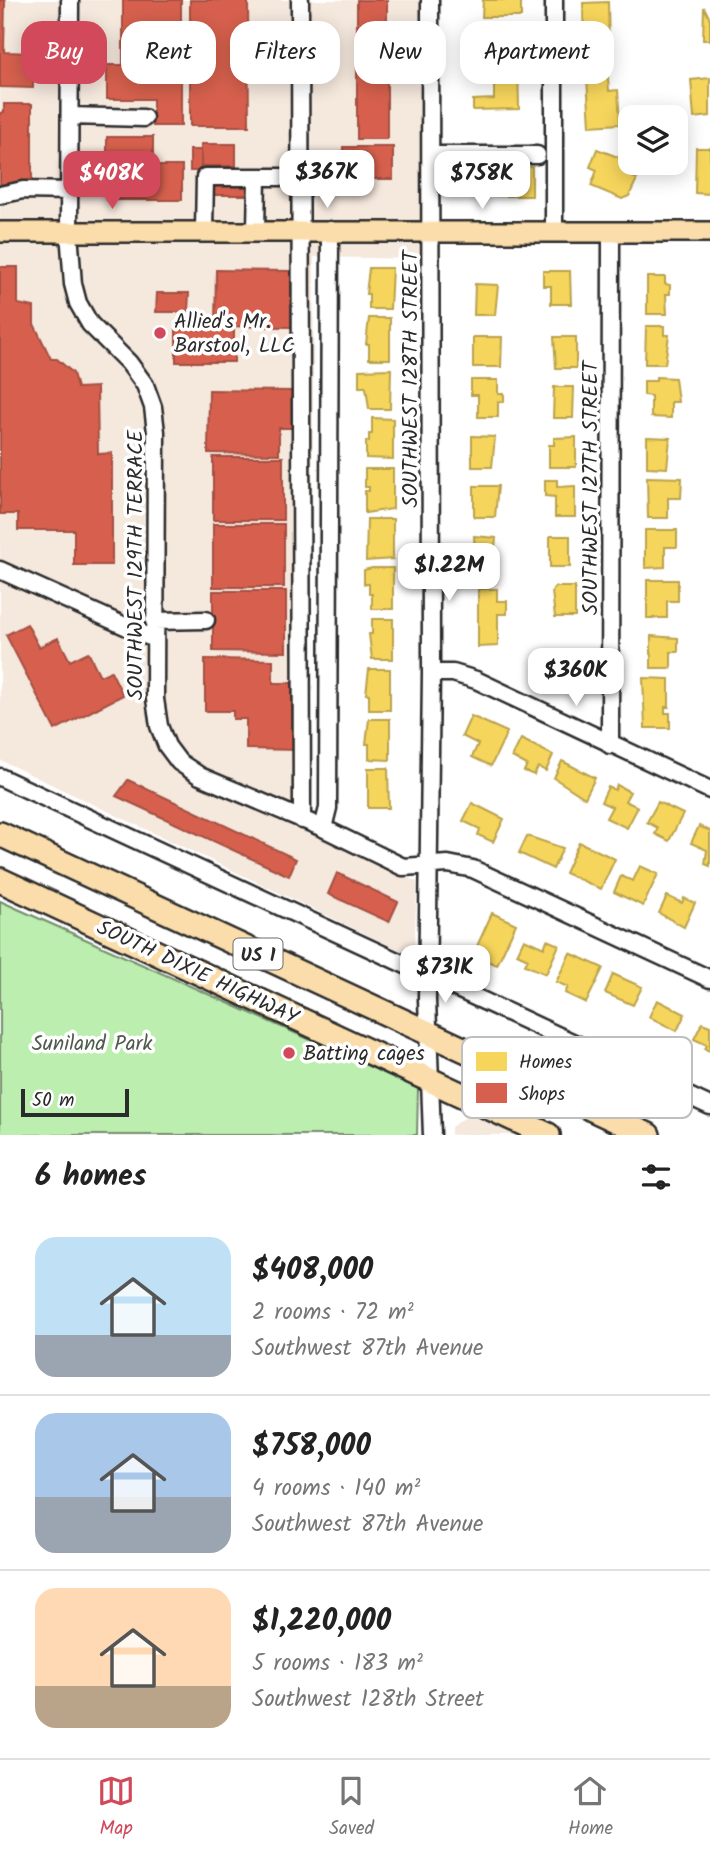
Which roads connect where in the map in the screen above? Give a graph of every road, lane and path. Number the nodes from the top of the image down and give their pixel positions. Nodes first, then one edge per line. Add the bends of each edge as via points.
1 (70, 0) edge
2 (300, 0) edge
3 (430, 0) edge
4 (554, 0) edge
5 (70, 116) junction
6 (144, 118) dead end
7 (431, 155) junction
8 (537, 155) dead end
9 (257, 177) junction
10 (300, 177) junction
11 (70, 191) junction
12 (0, 195) edge
13 (204, 230) junction
14 (256, 230) junction
15 (300, 230) junction
16 (330, 230) junction
17 (431, 230) junction
18 (0, 232) edge
19 (69, 232) junction
20 (554, 232) junction
21 (611, 232) junction
22 (710, 232) edge
23 (0, 570) edge
24 (206, 620) dead end
25 (154, 621) junction
26 (154, 639) junction
27 (430, 673) junction
28 (610, 745) junction
29 (0, 778) edge
30 (710, 790) edge
31 (302, 820) junction
32 (323, 828) junction
33 (0, 835) edge
34 (428, 865) junction
35 (0, 880) edge
36 (427, 976) junction
37 (710, 979) edge
38 (427, 1033) junction
39 (560, 1037) edge
40 (462, 1049) edge
41 (430, 1079) junction
42 (462, 1094) edge
43 (692, 1098) edge
44 (710, 1106) edge
45 (512, 1118) edge
46 (611, 1118) edge
47 (432, 1135) edge
48 (548, 1135) edge
49 (648, 1135) edge

1 - 5 street, SOUTHWEST 129TH TERRACE
2 - 10 street
3 - 7 street, SOUTHWEST 128TH STREET
4 - 20 street
5 - 6 street
5 - 11 street, SOUTHWEST 129TH TERRACE
7 - 8 street
7 - 17 street, SOUTHWEST 128TH STREET
9 - 10 street
9 - 13 street via 205,177
9 - 14 street
10 - 15 street
11 - 12 street via 23,190
11 - 19 street, SOUTHWEST 129TH TERRACE
13 - 14 main road
13 - 19 main road
14 - 15 main road
15 - 16 main road
15 - 31 street
16 - 17 main road
16 - 32 street via 328,808
17 - 20 main road
17 - 27 street, SOUTHWEST 128TH STREET
18 - 19 main road
19 - 25 street, SOUTHWEST 129TH TERRACE via 78,303 95,331 137,372 153,407
20 - 21 main road
21 - 22 main road
21 - 28 street, SOUTHWEST 127TH STREET
23 - 26 street
24 - 25 street
25 - 26 street, SOUTHWEST 129TH TERRACE
26 - 31 street, SOUTHWEST 129TH TERRACE via 155,699 162,737 173,755 188,769
27 - 28 street via 476,680
27 - 34 street, SOUTHWEST 128TH STREET
28 - 30 street
29 - 36 street
31 - 32 street
32 - 34 street via 403,867
33 - 38 highway, SOUTH DIXIE HIGHWAY / US 1
34 - 36 street, SOUTHWEST 128TH STREET
34 - 37 street via 473,869
35 - 41 highway, SOUTH DIXIE HIGHWAY / US 1
36 - 38 street, SOUTHWEST 128TH STREET
36 - 39 street
38 - 40 highway, SOUTH DIXIE HIGHWAY / US 1
38 - 41 street, SOUTHWEST 128TH STREET
41 - 42 highway, SOUTH DIXIE HIGHWAY / US 1
41 - 47 street, SOUTHWEST 128TH STREET
43 - 44 street
45 - 48 highway, SOUTH DIXIE HIGHWAY / US 1
46 - 49 highway, SOUTH DIXIE HIGHWAY / US 1

